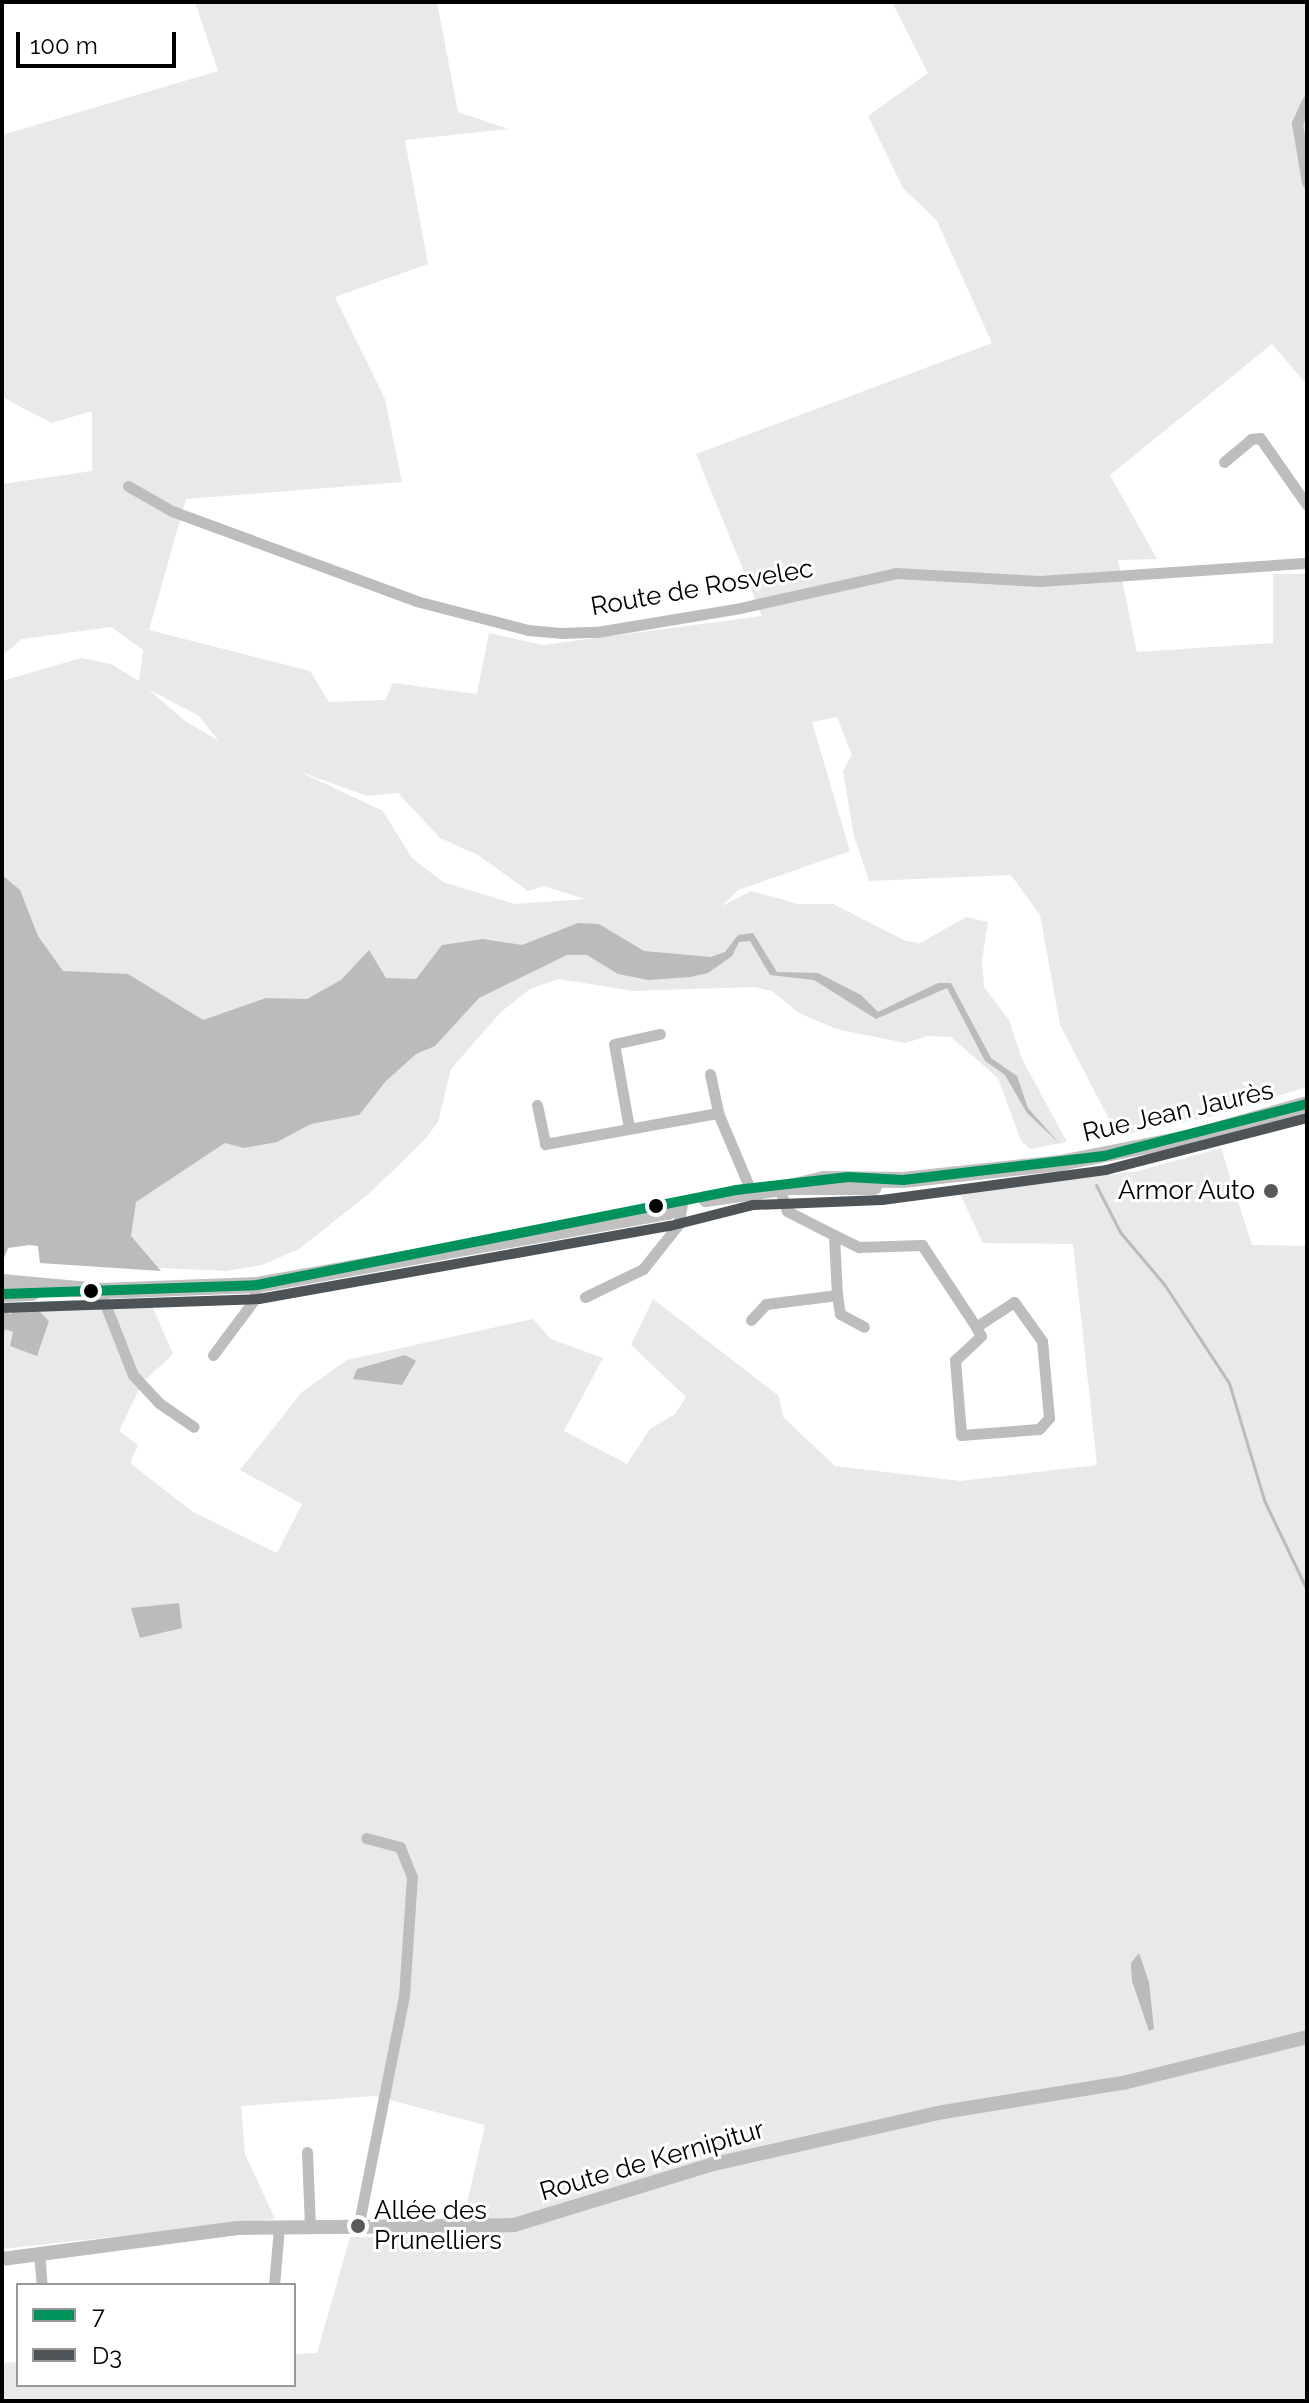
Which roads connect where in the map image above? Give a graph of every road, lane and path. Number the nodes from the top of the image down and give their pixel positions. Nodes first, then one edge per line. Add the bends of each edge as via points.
1 (1307, 101) edge
2 (1307, 182) edge
3 (1224, 462) dead end
4 (128, 486) dead end
5 (1307, 505) edge
6 (1307, 563) edge
7 (660, 1034) dead end
8 (710, 1074) dead end
9 (1307, 1104) edge
10 (537, 1105) dead end
11 (718, 1113) junction
12 (629, 1128) junction
13 (785, 1187) junction
14 (748, 1192) junction
15 (679, 1205) junction
16 (834, 1235) junction
17 (2, 1282) edge
18 (257, 1285) junction
19 (58, 1288) junction
20 (100, 1291) junction
21 (2, 1294) edge
22 (837, 1295) junction
23 (585, 1297) dead end
24 (751, 1320) dead end
25 (864, 1327) dead end
26 (976, 1327) junction
27 (213, 1355) dead end
28 (194, 1427) dead end
29 (366, 1838) dead end
30 (1307, 2037) edge
31 (307, 2152) dead end
32 (279, 2228) junction
33 (310, 2228) junction
34 (358, 2228) junction
35 (39, 2253) junction
36 (2, 2259) edge
37 (42, 2283) edge
38 (274, 2283) edge

1 - 2 street via 1297,130
3 - 5 street via 1251,439 1260,438
4 - 6 street, Route de Rosvelec via 172,511 416,601 528,630 561,633 597,632 751,606 896,573 1040,581
7 - 12 street via 614,1044
8 - 11 street
9 - 13 main road, Rue Jean Jaurès via 1192,1137 1060,1163 903,1180 848,1177
10 - 12 street via 545,1144
11 - 12 street
11 - 14 street
13 - 14 main road, Rue Jean Jaurès
13 - 16 street via 787,1211
14 - 15 main road, Rue Jean Jaurès via 714,1194
15 - 18 main road, Rue Jean Jaurès
15 - 23 street via 678,1225 643,1269
16 - 22 street
16 - 26 street via 859,1247 922,1245
17 - 19 main road
18 - 20 main road, Rue Jean Jaurès
18 - 27 street via 254,1300
19 - 20 main road, Rue Jean Jaurès
19 - 21 main road
20 - 28 street via 140,1385
22 - 24 street via 766,1304
22 - 25 street via 840,1314
26 - 26 street via 981,1336 955,1360 961,1435 1039,1429 1049,1418 1042,1341 1014,1302
29 - 34 street via 400,1847 412,1877 404,1996
30 - 34 street, Route de Kernipitur via 1123,2083 943,2112 714,2164 514,2225
31 - 33 street
32 - 33 street, Route de Kernipitur
32 - 35 street, Route de Kernipitur via 236,2228
32 - 38 street
33 - 34 street, Route de Kernipitur
35 - 36 street, Route de Kernipitur
35 - 37 street

